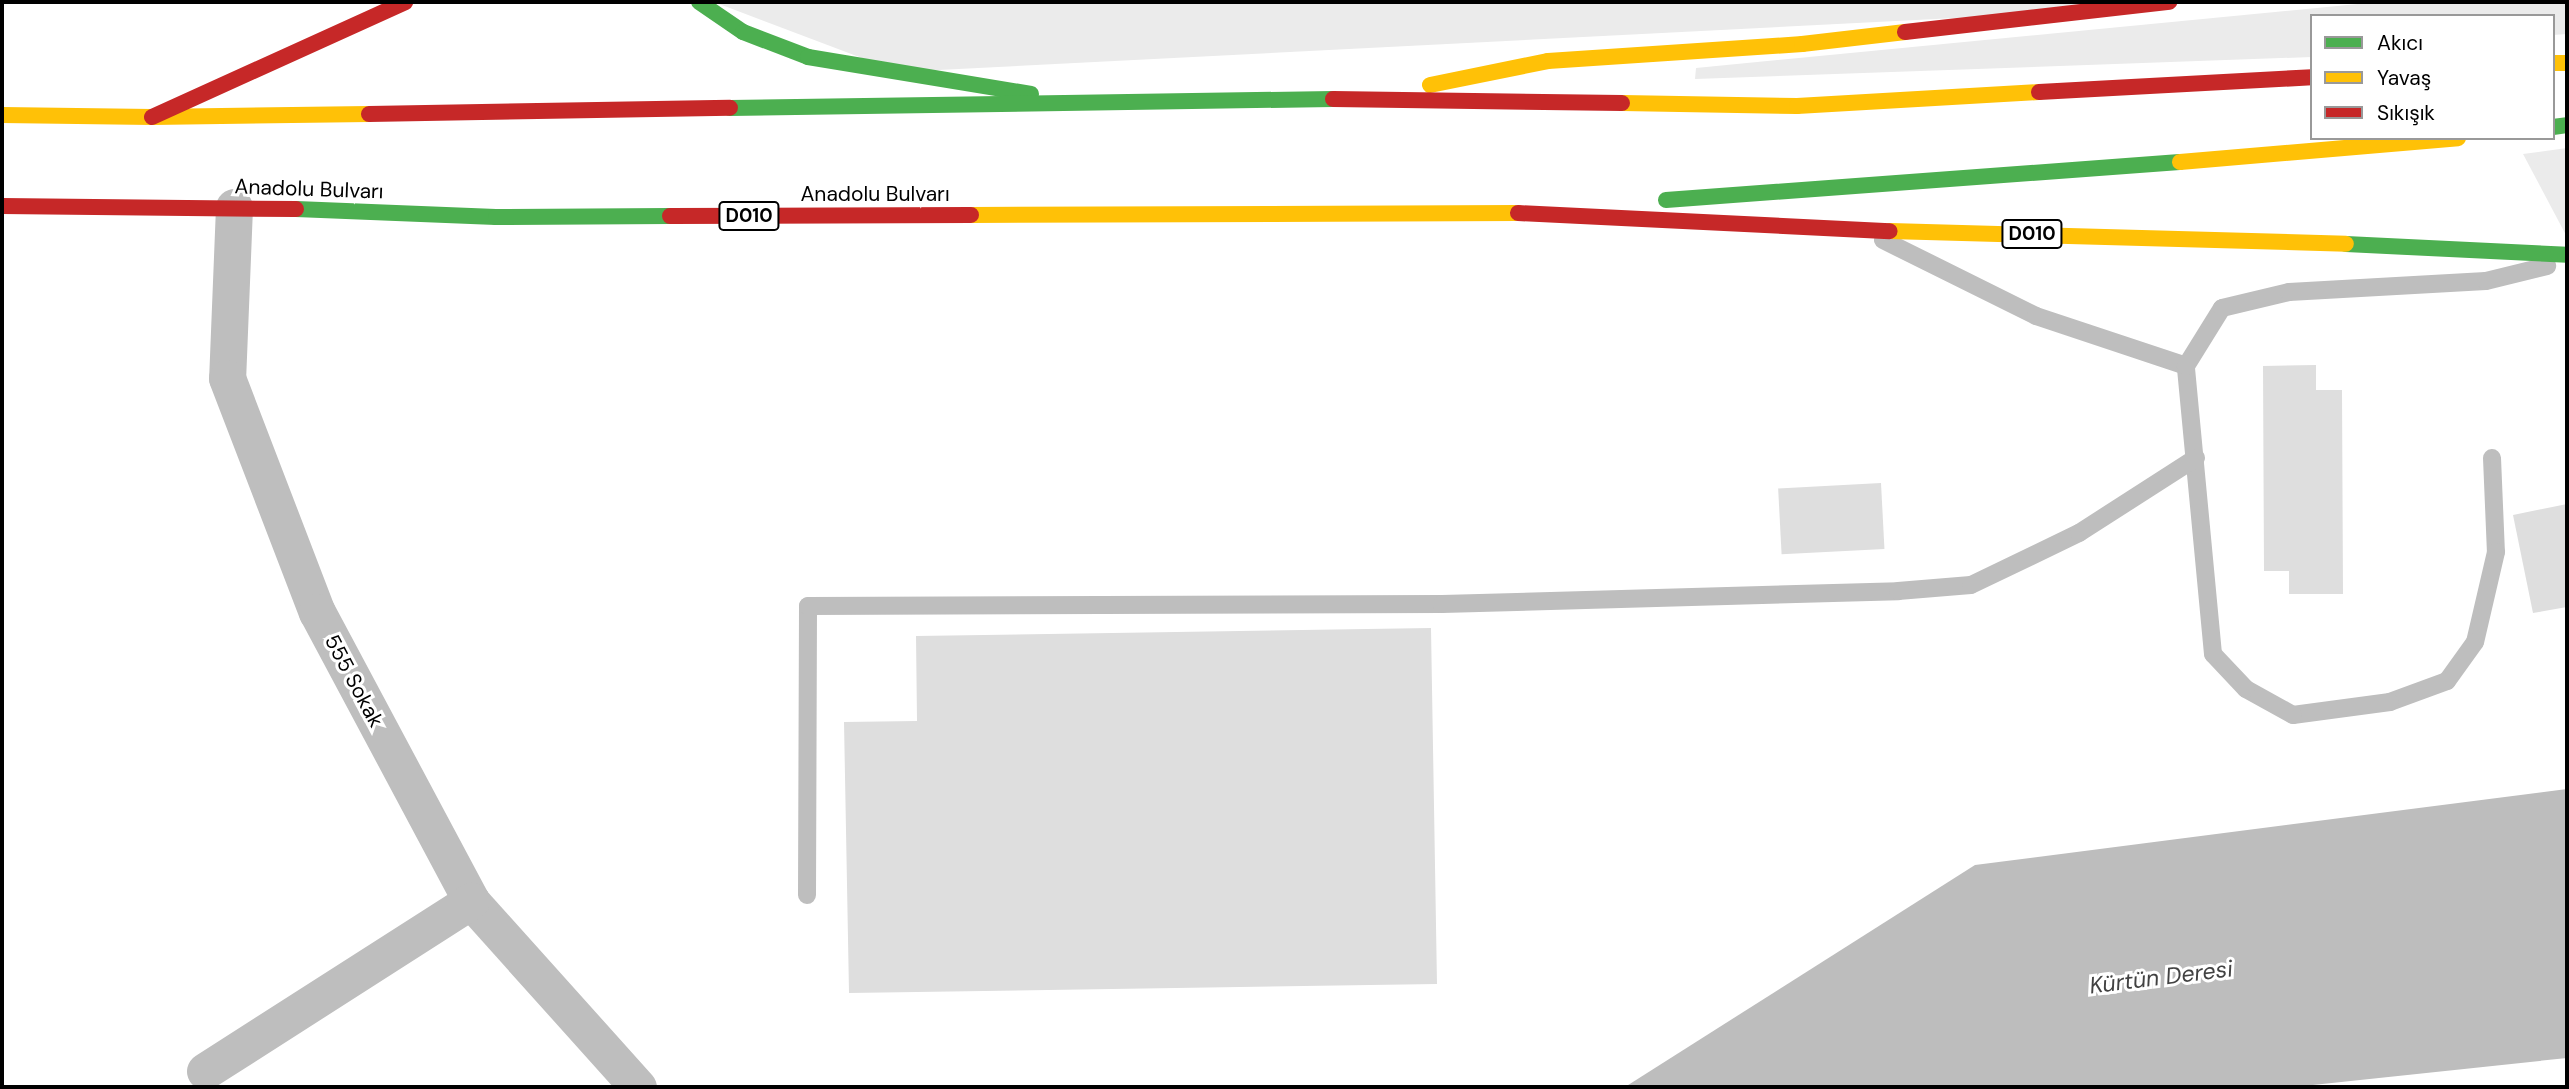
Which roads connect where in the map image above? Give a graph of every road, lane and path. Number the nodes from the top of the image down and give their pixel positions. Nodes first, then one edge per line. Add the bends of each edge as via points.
1 (405, 2) edge
2 (699, 2) edge
3 (2169, 2) edge
4 (2310, 77) edge
5 (1359, 99) junction
6 (1088, 103) junction
7 (2, 116) edge
8 (152, 117) junction
9 (2441, 140) edge
10 (2, 206) edge
11 (234, 207) junction
12 (1496, 212) junction
13 (1861, 229) junction
14 (2567, 255) edge
15 (2567, 261) edge
16 (2186, 366) junction
17 (2196, 458) junction
18 (2492, 458) dead end
19 (807, 895) dead end
20 (471, 901) junction
21 (199, 1079) edge
22 (638, 1087) edge

1 - 8 main road
2 - 6 main road via 743,32 808,57
3 - 5 main road via 1802,44 1548,61
4 - 5 main road via 1797,106
5 - 6 main road
6 - 8 main road
7 - 8 main road
9 - 12 main road, D010
10 - 11 main road, Anadolu Bulvarı / D010
11 - 12 main road, Anadolu Bulvarı / D010 via 496,217
11 - 20 street, 555 Sokak via 227,378 317,612
12 - 13 main road, D010
13 - 14 main road, D010
13 - 16 lane via 2036,316
15 - 16 lane via 2486,281 2289,292 2222,308
16 - 17 lane
17 - 18 lane via 2213,654 2246,689 2293,715 2390,702 2448,681 2475,642 2497,552
17 - 19 lane via 2079,533 1971,585 1442,604 808,606
20 - 21 street
20 - 22 street, 555 Sokak

